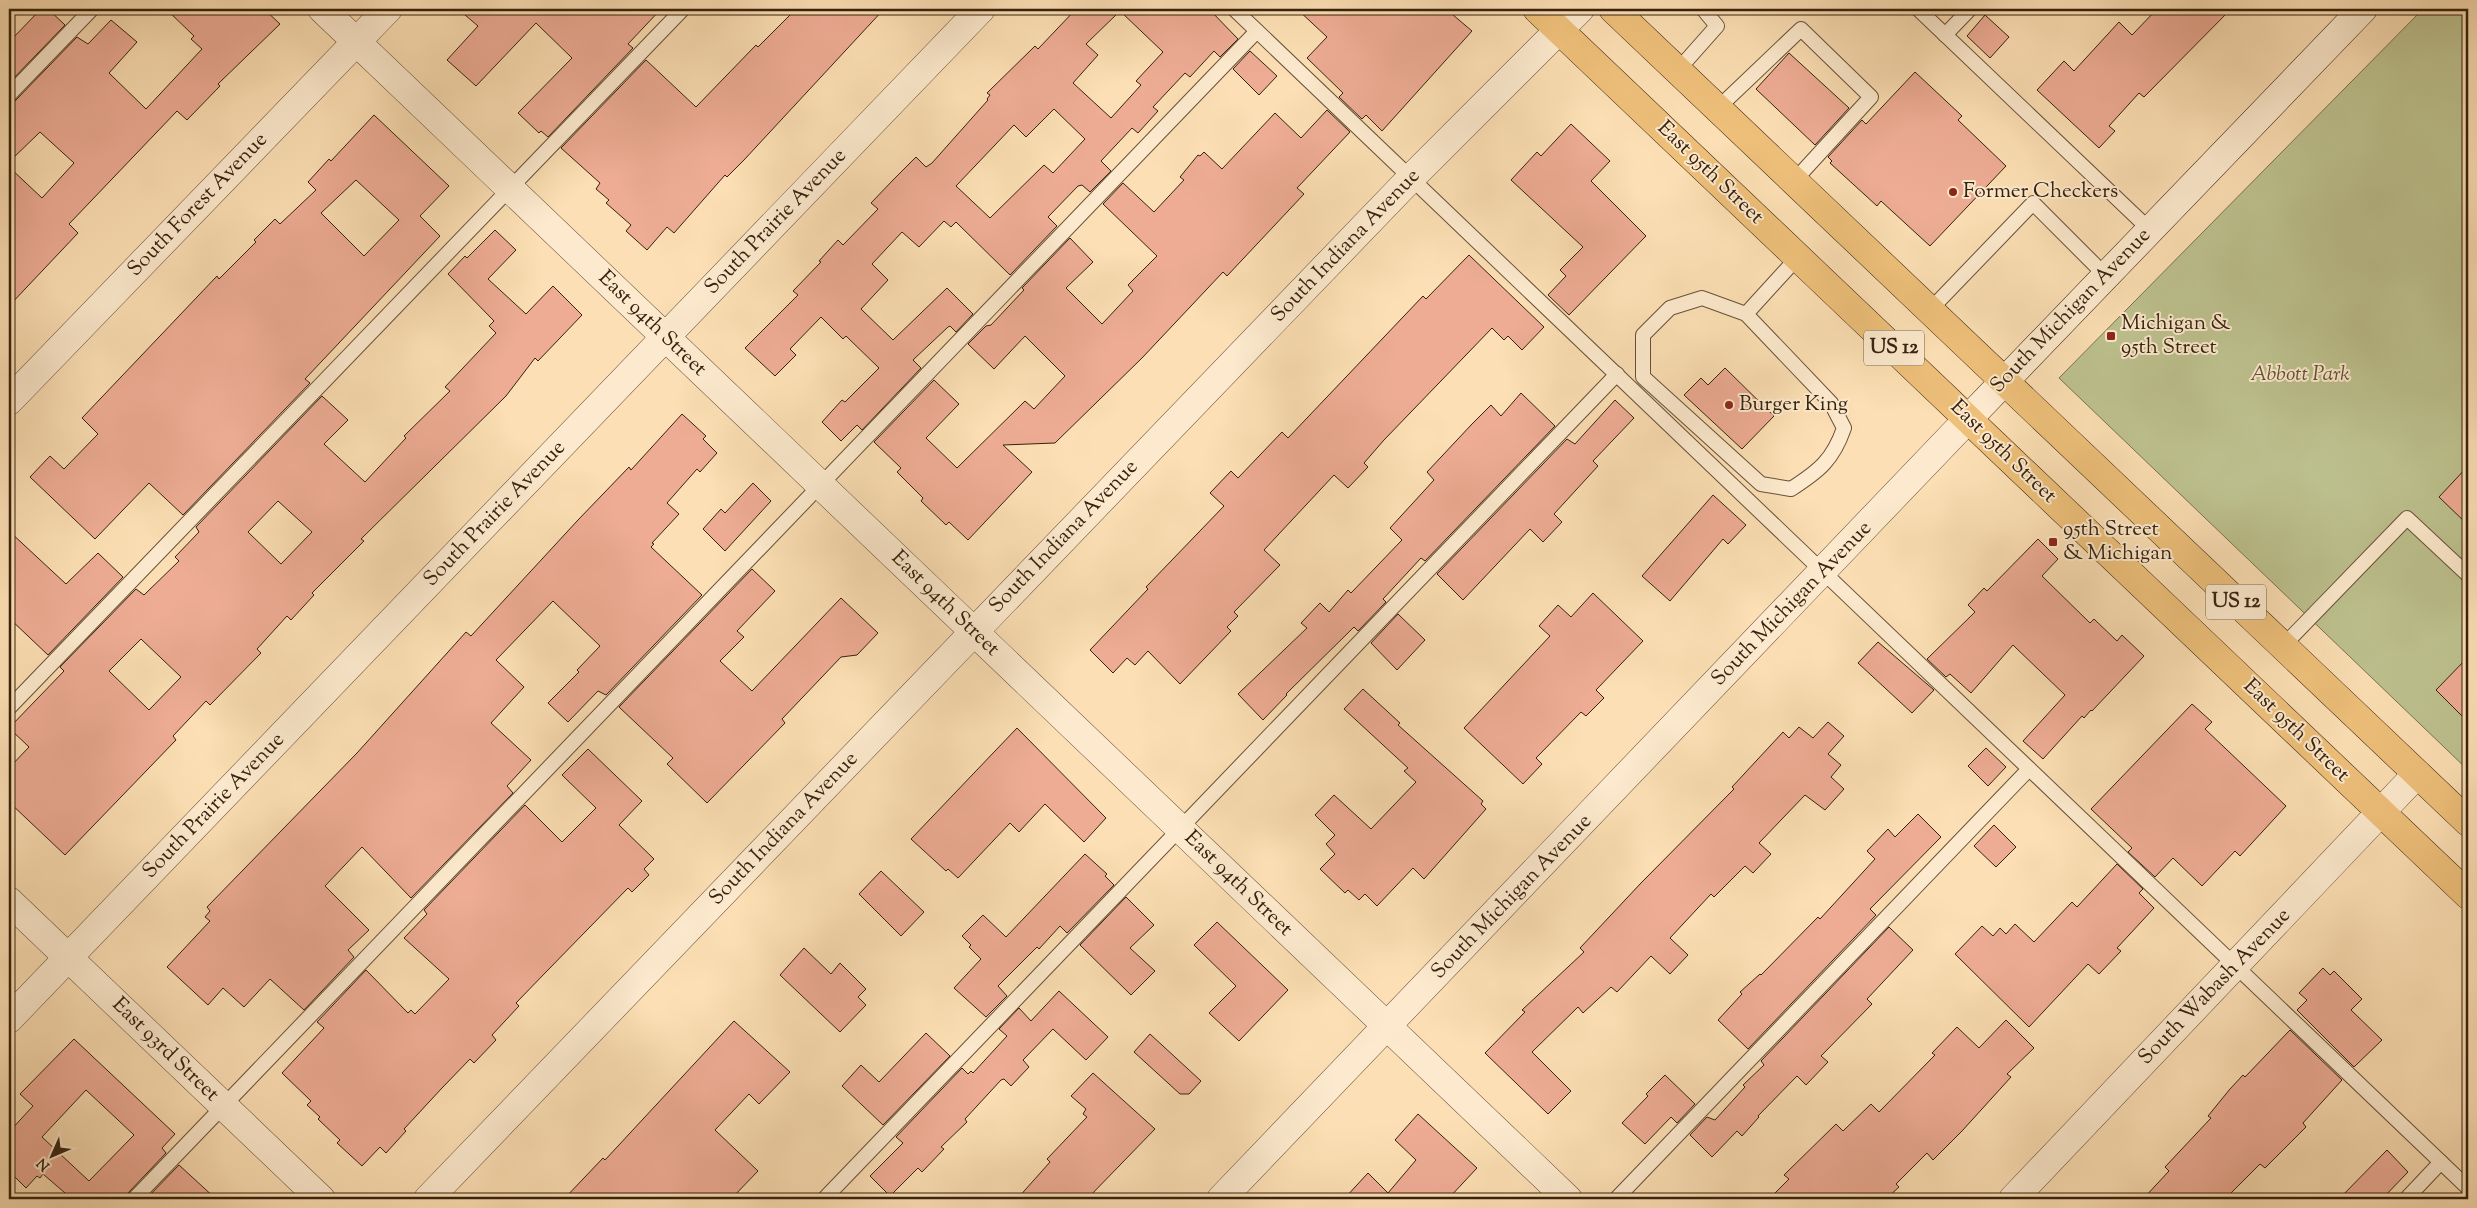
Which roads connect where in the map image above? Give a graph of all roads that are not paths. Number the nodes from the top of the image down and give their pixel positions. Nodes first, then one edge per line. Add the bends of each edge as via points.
1 (92, 9) edge
2 (322, 9) edge
3 (388, 9) edge
4 (683, 9) edge
5 (980, 9) edge
6 (1234, 9) edge
7 (1537, 9) edge
8 (1580, 9) edge
9 (1613, 9) edge
10 (1703, 9) edge
11 (1918, 9) edge
12 (1970, 9) edge
13 (2363, 9) edge
14 (1560, 30) junction
15 (1257, 31) junction
16 (1945, 35) junction
17 (356, 41) junction
18 (1678, 70) junction
19 (9, 95) edge
20 (1718, 108) junction
21 (1411, 178) junction
22 (1794, 181) junction
23 (510, 188) junction
24 (2149, 229) junction
25 (1798, 257) junction
26 (2105, 275) junction
27 (1930, 310) junction
28 (1746, 314) junction
29 (665, 337) junction
30 (1616, 374) junction
31 (2004, 381) junction
32 (9, 401) edge
33 (1968, 419) junction
34 (821, 485) junction
35 (1823, 572) junction
36 (2468, 574) edge
37 (973, 631) junction
38 (2283, 646) junction
39 (9, 708) edge
40 (2030, 769) junction
41 (2417, 774) junction
42 (2381, 812) junction
43 (2468, 822) edge
44 (1180, 829) junction
45 (2468, 895) edge
46 (9, 901) edge
47 (68, 957) junction
48 (2236, 966) junction
49 (9, 1019) edge
50 (1387, 1027) junction
51 (223, 1106) junction
52 (2441, 1162) junction
53 (2468, 1188) edge
54 (134, 1199) edge
55 (321, 1199) edge
56 (428, 1199) edge
57 (824, 1199) edge
58 (1221, 1199) edge
59 (1568, 1199) edge
60 (1616, 1199) edge
61 (2013, 1199) edge
62 (2406, 1199) edge

1 - 19 lane
2 - 17 street, East 94th Street
3 - 17 street, South Forest Avenue
4 - 23 lane
5 - 29 street, South Prairie Avenue
6 - 15 lane
7 - 14 main road, East 95th Street / US 12
8 - 14 street, South Indiana Avenue
9 - 18 main road, US 12
10 - 18 lane via 1717,26
11 - 16 lane
12 - 16 lane
13 - 24 street, South Michigan Avenue
14 - 21 street, South Indiana Avenue
14 - 25 main road, East 95th Street / US 12
15 - 21 lane
15 - 34 lane
16 - 24 lane
17 - 23 street, East 94th Street
17 - 32 street, South Forest Avenue
18 - 20 main road, US 12
20 - 22 main road, US 12
20 - 22 lane via 1800,29 1808,35 1871,97
21 - 30 lane
21 - 37 street, South Indiana Avenue
22 - 27 main road, US 12
23 - 29 street, East 94th Street
23 - 39 lane
24 - 26 street, South Michigan Avenue
25 - 28 lane
25 - 33 main road, East 95th Street / US 12
26 - 27 lane via 2032,203
26 - 31 street, South Michigan Avenue
27 - 31 main road, US 12
28 - 28 lane via 1702,298 1670,308 1643,336 1643,377 1761,484 1791,490 1814,474 1836,450 1844,428 1831,403
29 - 34 street, East 94th Street
29 - 47 street, South Prairie Avenue
30 - 35 lane
30 - 44 lane
31 - 33 street, South Michigan Avenue
31 - 38 main road, US 12
33 - 35 street, South Michigan Avenue
33 - 42 main road, East 95th Street / US 12
34 - 37 street, East 94th Street
34 - 51 lane
35 - 40 lane
35 - 50 street, South Michigan Avenue
36 - 38 lane via 2407,518
37 - 44 street, East 94th Street
37 - 56 street, South Indiana Avenue
38 - 41 main road, US 12
40 - 48 lane
40 - 60 lane
41 - 42 street, South Wabash Avenue
41 - 43 main road, US 12
42 - 45 main road, East 95th Street / US 12
42 - 48 street, South Wabash Avenue
44 - 50 street, East 94th Street
44 - 57 lane
46 - 47 street, East 93rd Street
47 - 49 street, South Prairie Avenue
47 - 51 street, East 93rd Street
48 - 52 lane
48 - 61 street, South Wabash Avenue
50 - 58 street, South Michigan Avenue
50 - 59 street, East 94th Street
51 - 54 lane
51 - 55 street, East 93rd Street
52 - 53 lane
52 - 62 lane

